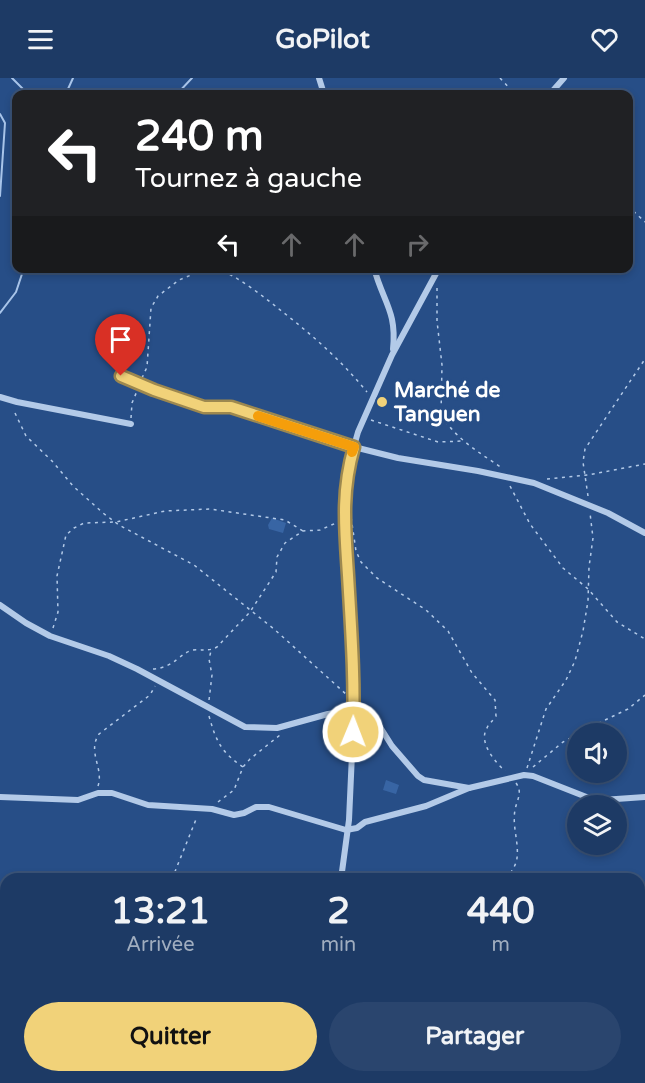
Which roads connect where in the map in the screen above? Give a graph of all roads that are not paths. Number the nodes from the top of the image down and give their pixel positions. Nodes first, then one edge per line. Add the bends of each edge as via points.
1 (564, 78) edge
2 (554, 90) edge
3 (376, 273) edge
4 (436, 273) edge
5 (392, 355) junction
6 (121, 376) dead end
7 (0, 397) edge
8 (131, 424) road end
9 (354, 447) junction
10 (645, 533) edge
11 (0, 605) edge
12 (354, 710) junction
13 (469, 788) junction
14 (0, 797) edge
15 (645, 797) edge
16 (348, 830) junction
17 (342, 873) edge

1 - 2 street
3 - 5 street via 393,314
4 - 5 street
5 - 9 street
6 - 9 street via 204,407 231,407
7 - 8 street
9 - 10 street via 398,458 504,473 589,505
9 - 12 street via 343,513
11 - 12 street via 50,636 137,669 245,727 277,728
12 - 13 street via 375,718 392,746 418,776
12 - 16 street
13 - 15 street via 524,775 589,798
13 - 16 street
14 - 16 street via 78,800 112,793 148,805 234,815 269,807
16 - 17 street

